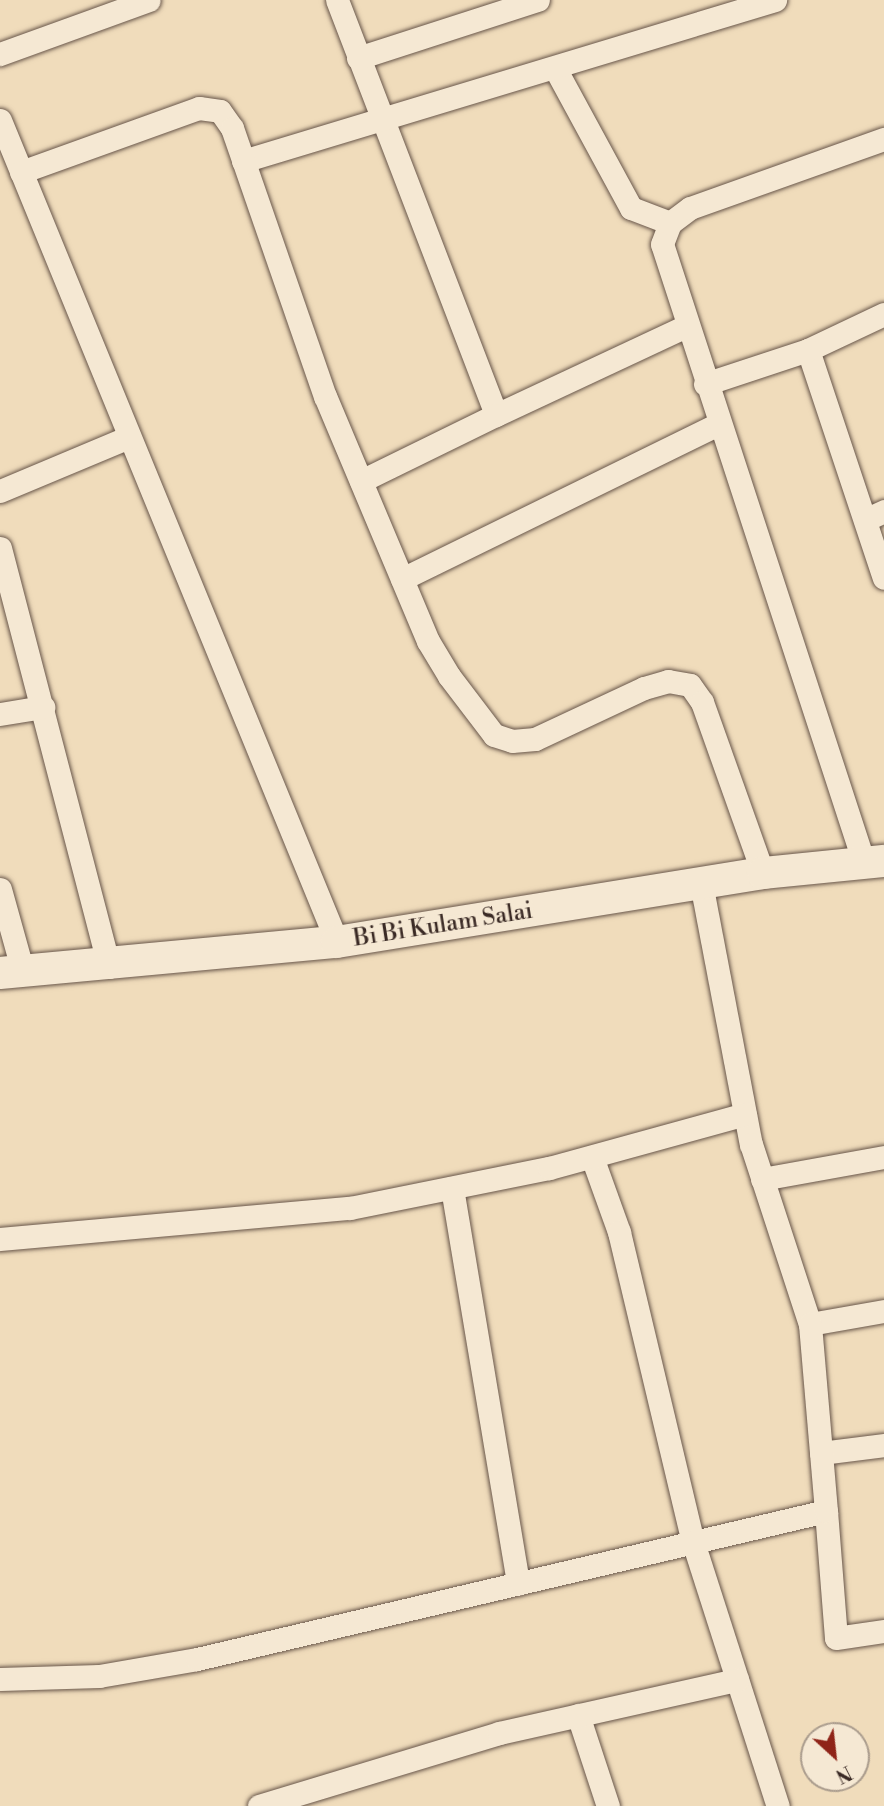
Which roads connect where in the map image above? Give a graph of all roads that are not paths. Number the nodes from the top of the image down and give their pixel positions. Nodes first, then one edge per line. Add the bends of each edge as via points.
1 (149, 0) edge
2 (337, 0) edge
3 (538, 0) edge
4 (775, 0) edge
5 (0, 54) edge
6 (358, 58) junction
7 (556, 71) junction
8 (0, 120) edge
9 (381, 124) junction
10 (884, 139) edge
11 (243, 161) junction
12 (21, 172) junction
13 (670, 223) junction
14 (884, 314) edge
15 (686, 326) junction
16 (808, 350) junction
17 (705, 384) junction
18 (496, 415) junction
19 (719, 424) junction
20 (129, 437) junction
21 (361, 481) junction
22 (0, 491) edge
23 (874, 516) edge
24 (0, 548) edge
25 (884, 578) edge
26 (402, 579) junction
27 (43, 707) junction
28 (0, 714) edge
29 (874, 862) edge
30 (763, 873) junction
31 (701, 883) junction
32 (0, 889) edge
33 (337, 942) junction
34 (109, 967) junction
35 (12, 972) edge
36 (745, 1114) junction
37 (592, 1157) junction
38 (884, 1157) edge
39 (762, 1179) junction
40 (453, 1188) junction
41 (0, 1239) edge
42 (884, 1311) edge
43 (810, 1324) junction
44 (884, 1445) edge
45 (821, 1454) junction
46 (826, 1510) junction
47 (693, 1542) junction
48 (518, 1584) junction
49 (884, 1632) edge
50 (0, 1679) edge
51 (737, 1680) junction
52 (578, 1715) junction
53 (259, 1806) edge
54 (608, 1806) edge
55 (778, 1806) edge

1 - 5 street
2 - 6 street
3 - 6 street
4 - 7 street
6 - 9 street
7 - 9 street via 513,79
7 - 13 street via 631,208
8 - 12 street
9 - 11 street
9 - 18 street
10 - 13 street via 690,208
11 - 12 street via 220,111 199,108
11 - 21 street
12 - 20 street
13 - 15 street via 663,260
14 - 16 street
15 - 17 street
15 - 18 street
16 - 17 street
16 - 23 street
17 - 19 street
18 - 21 street
19 - 26 street
19 - 29 street
20 - 22 street
20 - 33 street
21 - 26 street
23 - 25 street
24 - 27 street
26 - 30 street via 428,641 494,735 512,741 535,739 644,688 668,681 690,685 702,702
27 - 28 street
27 - 34 street
29 - 30 street, Bi Bi Kulam Salai
30 - 31 street, Bi Bi Kulam Salai
31 - 33 street, Bi Bi Kulam Salai
31 - 36 street
32 - 35 street
33 - 34 street, Bi Bi Kulam Salai
34 - 35 street, Bi Bi Kulam Salai
36 - 37 street
36 - 39 street
37 - 40 street
37 - 47 street via 619,1232
38 - 39 street
39 - 43 street
40 - 41 street via 350,1208
40 - 48 street
42 - 43 street
43 - 45 street
44 - 45 street
45 - 46 street
46 - 47 street
46 - 49 street via 836,1638
47 - 48 street
47 - 51 street
48 - 50 street via 197,1659 99,1676
51 - 52 street
51 - 55 street
52 - 53 street via 499,1733
52 - 54 street

